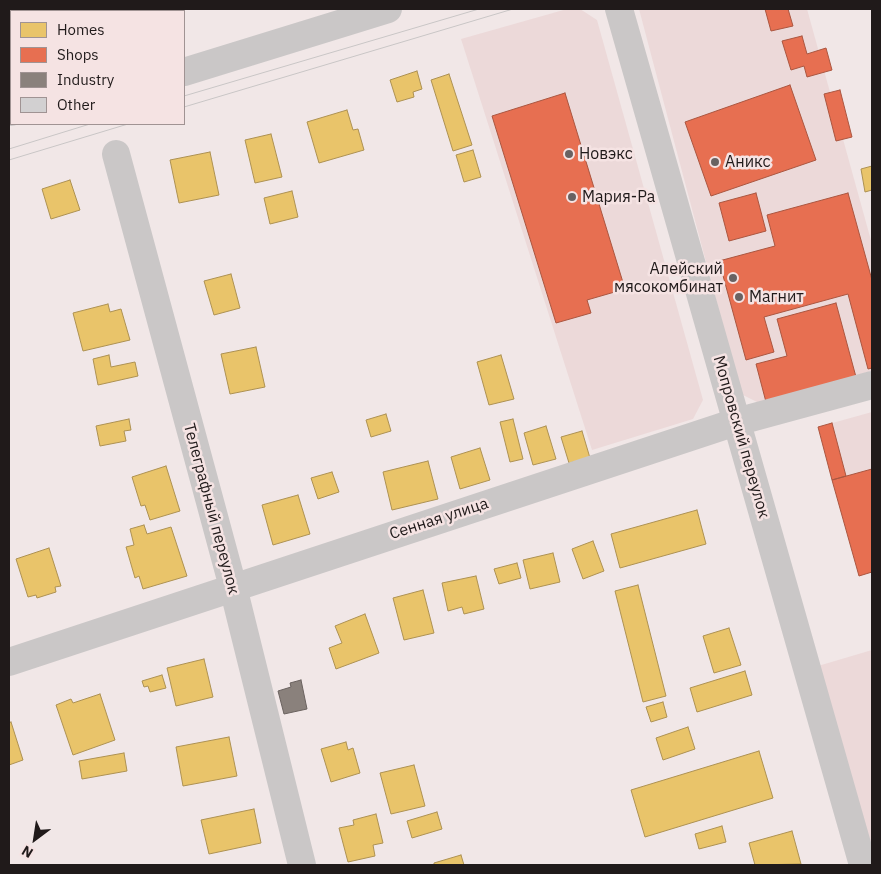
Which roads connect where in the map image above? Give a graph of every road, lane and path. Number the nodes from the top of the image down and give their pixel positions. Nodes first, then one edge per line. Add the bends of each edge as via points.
1 (388, 9) edge
2 (618, 9) edge
3 (185, 72) edge
4 (116, 154) dead end
5 (872, 385) edge
6 (736, 422) junction
7 (233, 587) junction
8 (9, 662) edge
9 (302, 865) edge
10 (863, 865) edge

1 - 3 street
2 - 6 street, Мопровский переулок
4 - 7 street, Телеграфный переулок
5 - 6 street, Сенная улица
6 - 7 street, Сенная улица
6 - 10 street, Мопровский переулок
7 - 8 street, Сенная улица
7 - 9 street, Телеграфный переулок

